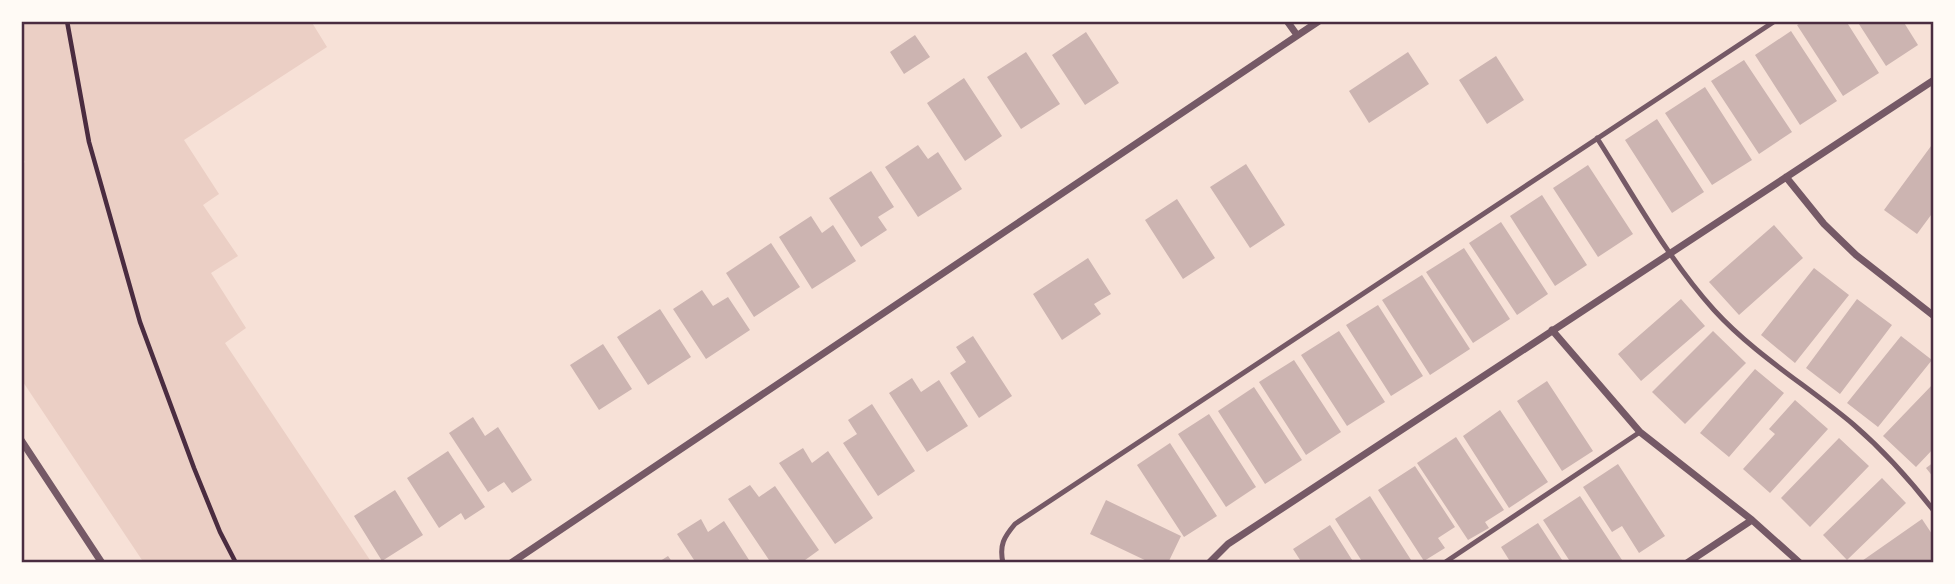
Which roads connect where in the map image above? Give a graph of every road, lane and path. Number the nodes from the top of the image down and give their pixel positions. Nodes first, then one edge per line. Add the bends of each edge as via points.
1 (67, 21) edge
2 (1287, 21) edge
3 (1319, 21) edge
4 (1775, 21) edge
5 (1297, 35) junction
6 (1934, 80) edge
7 (1597, 138) junction
8 (1786, 177) junction
9 (1670, 253) junction
10 (1932, 313) edge
11 (1552, 330) junction
12 (1640, 432) junction
13 (21, 440) edge
14 (1934, 511) edge
15 (1752, 520) junction
16 (102, 563) edge
17 (236, 563) edge
18 (511, 563) edge
19 (1003, 563) edge
20 (1209, 563) edge
21 (1444, 563) edge
22 (1687, 563) edge
23 (1800, 563) edge

1 - 17 path via 89,142 140,322 194,468
2 - 5 street
3 - 5 street
4 - 7 lane
5 - 18 street
6 - 8 street
7 - 9 lane
7 - 19 lane via 1015,524 1003,539
8 - 9 street
8 - 10 street via 1856,255
9 - 11 street
9 - 14 lane via 1714,310 1752,347 1855,426 1910,480
11 - 12 street
11 - 20 street via 1228,544
12 - 15 street
12 - 21 lane
13 - 16 street
15 - 22 street
15 - 23 street

